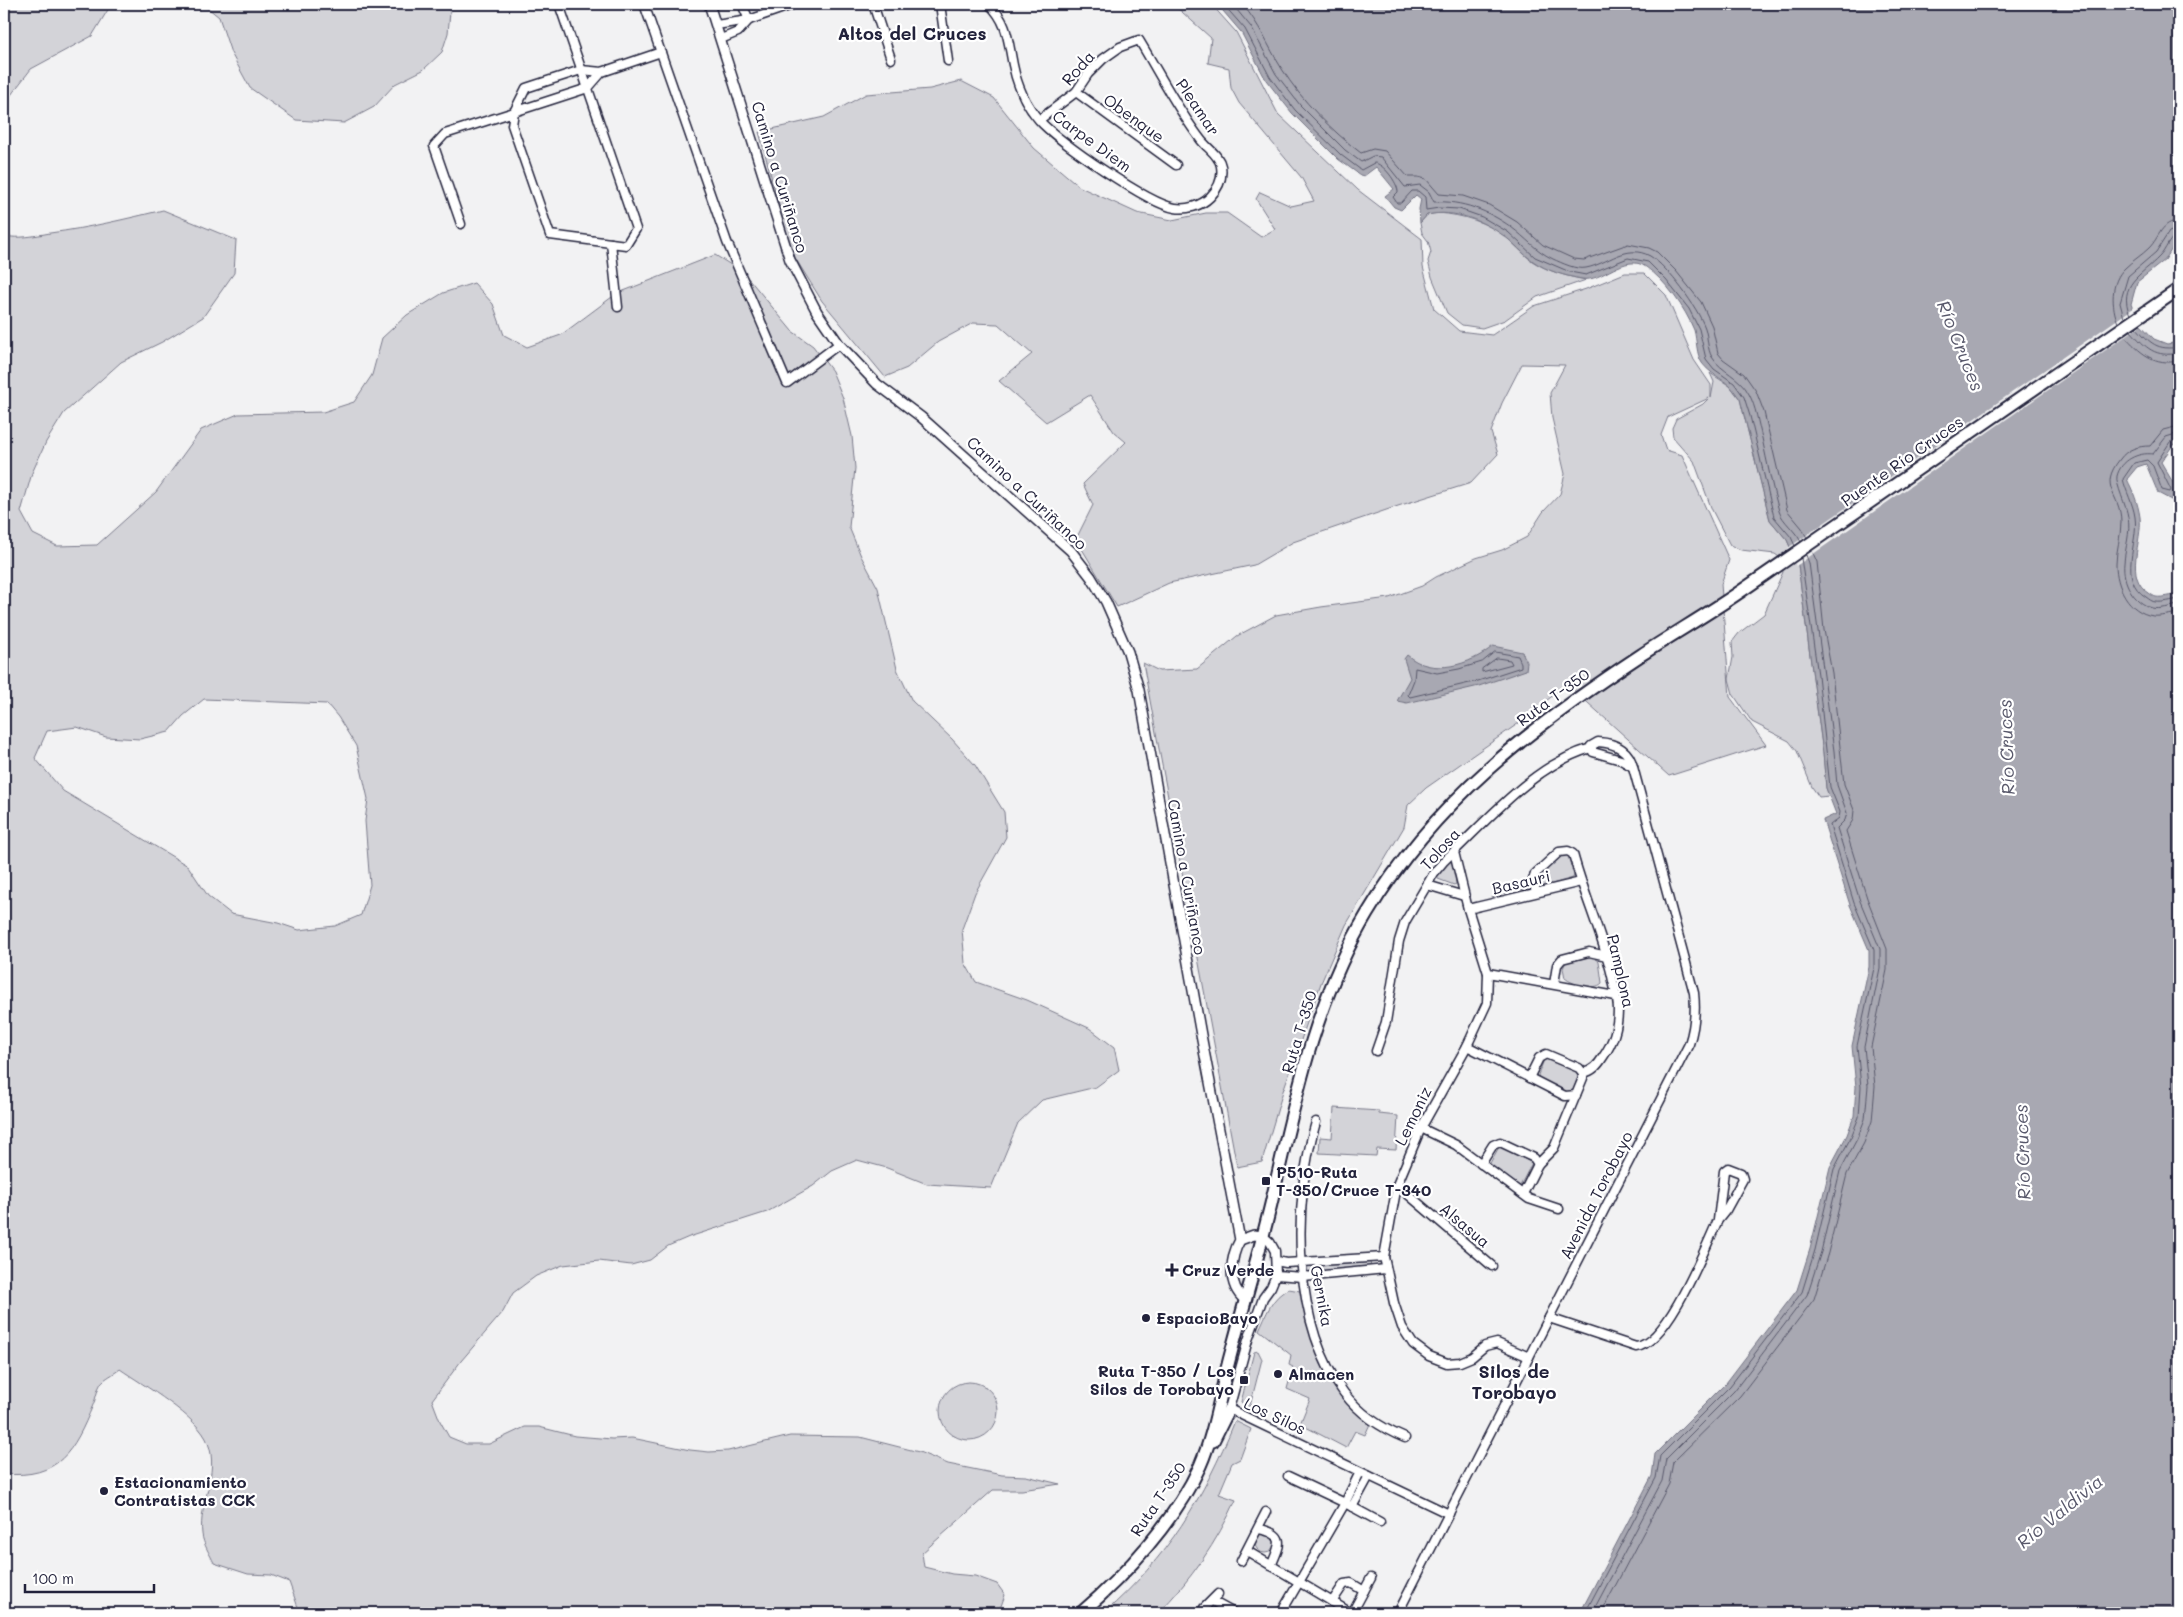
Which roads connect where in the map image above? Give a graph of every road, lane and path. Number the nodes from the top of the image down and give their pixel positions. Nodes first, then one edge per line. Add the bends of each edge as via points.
1 (559, 4) edge
2 (644, 4) edge
3 (709, 4) edge
4 (742, 4) edge
5 (795, 4) edge
6 (874, 4) edge
7 (940, 4) edge
8 (989, 4) edge
9 (749, 20) junction
10 (716, 25) junction
11 (721, 39) junction
12 (1140, 40) joint
13 (661, 52) junction
14 (891, 59) dead end
15 (948, 61) dead end
16 (581, 70) junction
17 (602, 72) junction
18 (588, 88) junction
19 (1076, 92) junction
20 (514, 112) junction
21 (1040, 120) junction
22 (1176, 165) dead end
23 (1215, 191) joint
24 (461, 224) dead end
25 (611, 243) junction
26 (2179, 289) edge
27 (618, 307) dead end
28 (839, 344) junction
29 (1741, 592) joint
30 (1591, 748) junction
31 (1633, 767) junction
32 (1454, 852) junction
33 (1581, 882) junction
34 (1427, 885) junction
35 (1536, 892) junction
36 (1464, 896) junction
37 (1468, 909) junction
38 (1607, 956) junction
39 (1488, 973) junction
40 (1554, 984) junction
41 (1616, 996) junction
42 (1467, 1046) junction
43 (1376, 1051) dead end
44 (1583, 1073) junction
45 (1529, 1078) junction
46 (1576, 1095) junction
47 (1316, 1122) dead end
48 (1421, 1128) junction
49 (1481, 1164) junction
50 (1538, 1164) junction
51 (1397, 1185) junction
52 (1523, 1194) junction
53 (1559, 1209) dead end
54 (1718, 1220) junction
55 (1263, 1236) junction
56 (1240, 1240) junction
57 (1384, 1257) junction
58 (1276, 1261) junction
59 (1302, 1262) junction
60 (1492, 1266) dead end
61 (1386, 1269) junction
62 (1276, 1275) junction
63 (1303, 1277) junction
64 (1263, 1298) junction
65 (1245, 1300) junction
66 (1549, 1318) junction
67 (1529, 1357) junction
68 (1229, 1409) junction
69 (1405, 1438) dead end
70 (1201, 1465) junction
71 (1360, 1472) junction
72 (1288, 1476) dead end
73 (1369, 1476) junction
74 (1348, 1505) junction
75 (1266, 1512) dead end
76 (1449, 1514) junction
77 (1380, 1522) dead end
78 (1259, 1529) junction
79 (1247, 1551) junction
80 (1241, 1561) dead end
81 (1271, 1566) junction
82 (1371, 1578) dead end
83 (1299, 1582) junction
84 (1364, 1591) junction
85 (1332, 1602) junction
86 (1081, 1613) edge
87 (1202, 1613) edge
88 (1234, 1613) edge
89 (1281, 1613) edge
90 (1351, 1613) edge
91 (1398, 1613) edge

1 - 16 street
2 - 13 street
3 - 10 street, Camino a Curiñanco
4 - 9 street
5 - 9 street
6 - 14 street
7 - 15 street
8 - 21 street, Carpe Diem via 1004,24 1020,87
9 - 10 street
9 - 11 street via 736,33
10 - 11 street, Camino a Curiñanco
11 - 28 street, Camino a Curiñanco via 790,260 812,304
12 - 19 street, Roda via 1103,59
12 - 23 street, Pleamar via 1188,121 1218,158 1221,176
13 - 17 street
13 - 28 street via 727,242 786,383
16 - 17 street
16 - 18 street
16 - 20 street via 526,88
17 - 18 street
18 - 20 street
18 - 25 street via 636,229 626,245
19 - 21 street, Roda
19 - 22 street, Obenque
20 - 24 street via 445,134 434,146
20 - 25 street via 512,125 550,235
21 - 23 street, Carpe Diem via 1061,140 1112,176 1172,208 1194,207
25 - 27 street
26 - 29 main road, Puente Río Cruces
28 - 56 street, Camino a Curiñanco via 877,384 928,424 1071,551 1099,589 1125,644 1136,677
29 - 55 main road, Ruta T-350 via 1641,655 1514,745 1458,796 1408,854 1356,933 1323,1005 1293,1110
30 - 31 street via 1593,752
30 - 31 street, Tolosa via 1598,742 1616,745 1627,753
30 - 32 street, Tolosa via 1558,761 1512,797
31 - 66 street, Avenida Torobayo via 1694,993 1694,1027 1690,1044
32 - 34 street, Tolosa
32 - 36 street, Lemoniz
33 - 35 street, Basauri
33 - 35 street, Pamplona via 1573,854 1562,851 1534,875
33 - 38 street, Pamplona
34 - 36 street
34 - 43 street, Tolosa via 1405,922 1399,941 1386,1022
35 - 37 street, Basauri
36 - 37 street, Lemoniz
37 - 39 street, Lemoniz
38 - 40 street via 1589,952 1562,959
38 - 41 street, Pamplona
39 - 40 street
39 - 42 street, Lemoniz via 1487,1003
40 - 41 street
41 - 44 street, Pamplona via 1618,1018 1611,1045 1596,1067
42 - 45 street
42 - 48 street, Lemoniz
44 - 45 street via 1579,1068 1546,1054 1539,1058
44 - 46 street
45 - 46 street via 1565,1096
46 - 50 street via 1554,1148
47 - 59 street, Gernika via 1303,1183
48 - 49 street via 1456,1145
48 - 51 street, Lemoniz
49 - 50 street via 1493,1145 1500,1142 1534,1158
49 - 52 street
50 - 52 street
51 - 57 street, Lemoniz
51 - 60 street, Alsasua
52 - 53 street
54 - 54 street via 1743,1178 1741,1173 1728,1168 1724,1172
54 - 66 street via 1686,1289 1652,1341 1645,1346 1636,1347
55 - 56 street via 1254,1235
55 - 58 street, Los Silos via 1273,1247
55 - 65 main road, Ruta T-350
56 - 65 street, Camino a Curiñanco via 1232,1272 1237,1291
57 - 59 street
57 - 61 street, Lemoniz
58 - 59 street
58 - 62 street, Los Silos
59 - 63 street, Gernika
61 - 63 street
61 - 67 street, Lemoniz via 1402,1327 1413,1344 1428,1356 1447,1363 1460,1362 1489,1344 1497,1343
62 - 63 street
62 - 64 street, Los Silos
63 - 69 street, Gernika via 1318,1340 1339,1386 1372,1420
64 - 65 street
64 - 68 street, Los Silos
65 - 70 main road, Ruta T-350
66 - 67 street, Avenida Torobayo
67 - 76 street, Avenida Torobayo
68 - 70 main road
68 - 71 street, Los Silos
70 - 86 main road, Ruta T-350 via 1150,1542 1120,1577
71 - 73 street, Los Silos
71 - 74 street
72 - 74 street
73 - 74 street
73 - 76 street, Los Silos
74 - 77 street
74 - 83 street
75 - 78 street
76 - 91 street, Avenida Torobayo
78 - 79 street
78 - 81 street via 1278,1536 1280,1542
79 - 80 street
79 - 81 street
81 - 83 street
82 - 84 street
83 - 85 street
83 - 89 street
84 - 85 street via 1351,1583 1344,1584
84 - 90 street
85 - 90 street
87 - 88 street via 1215,1597

